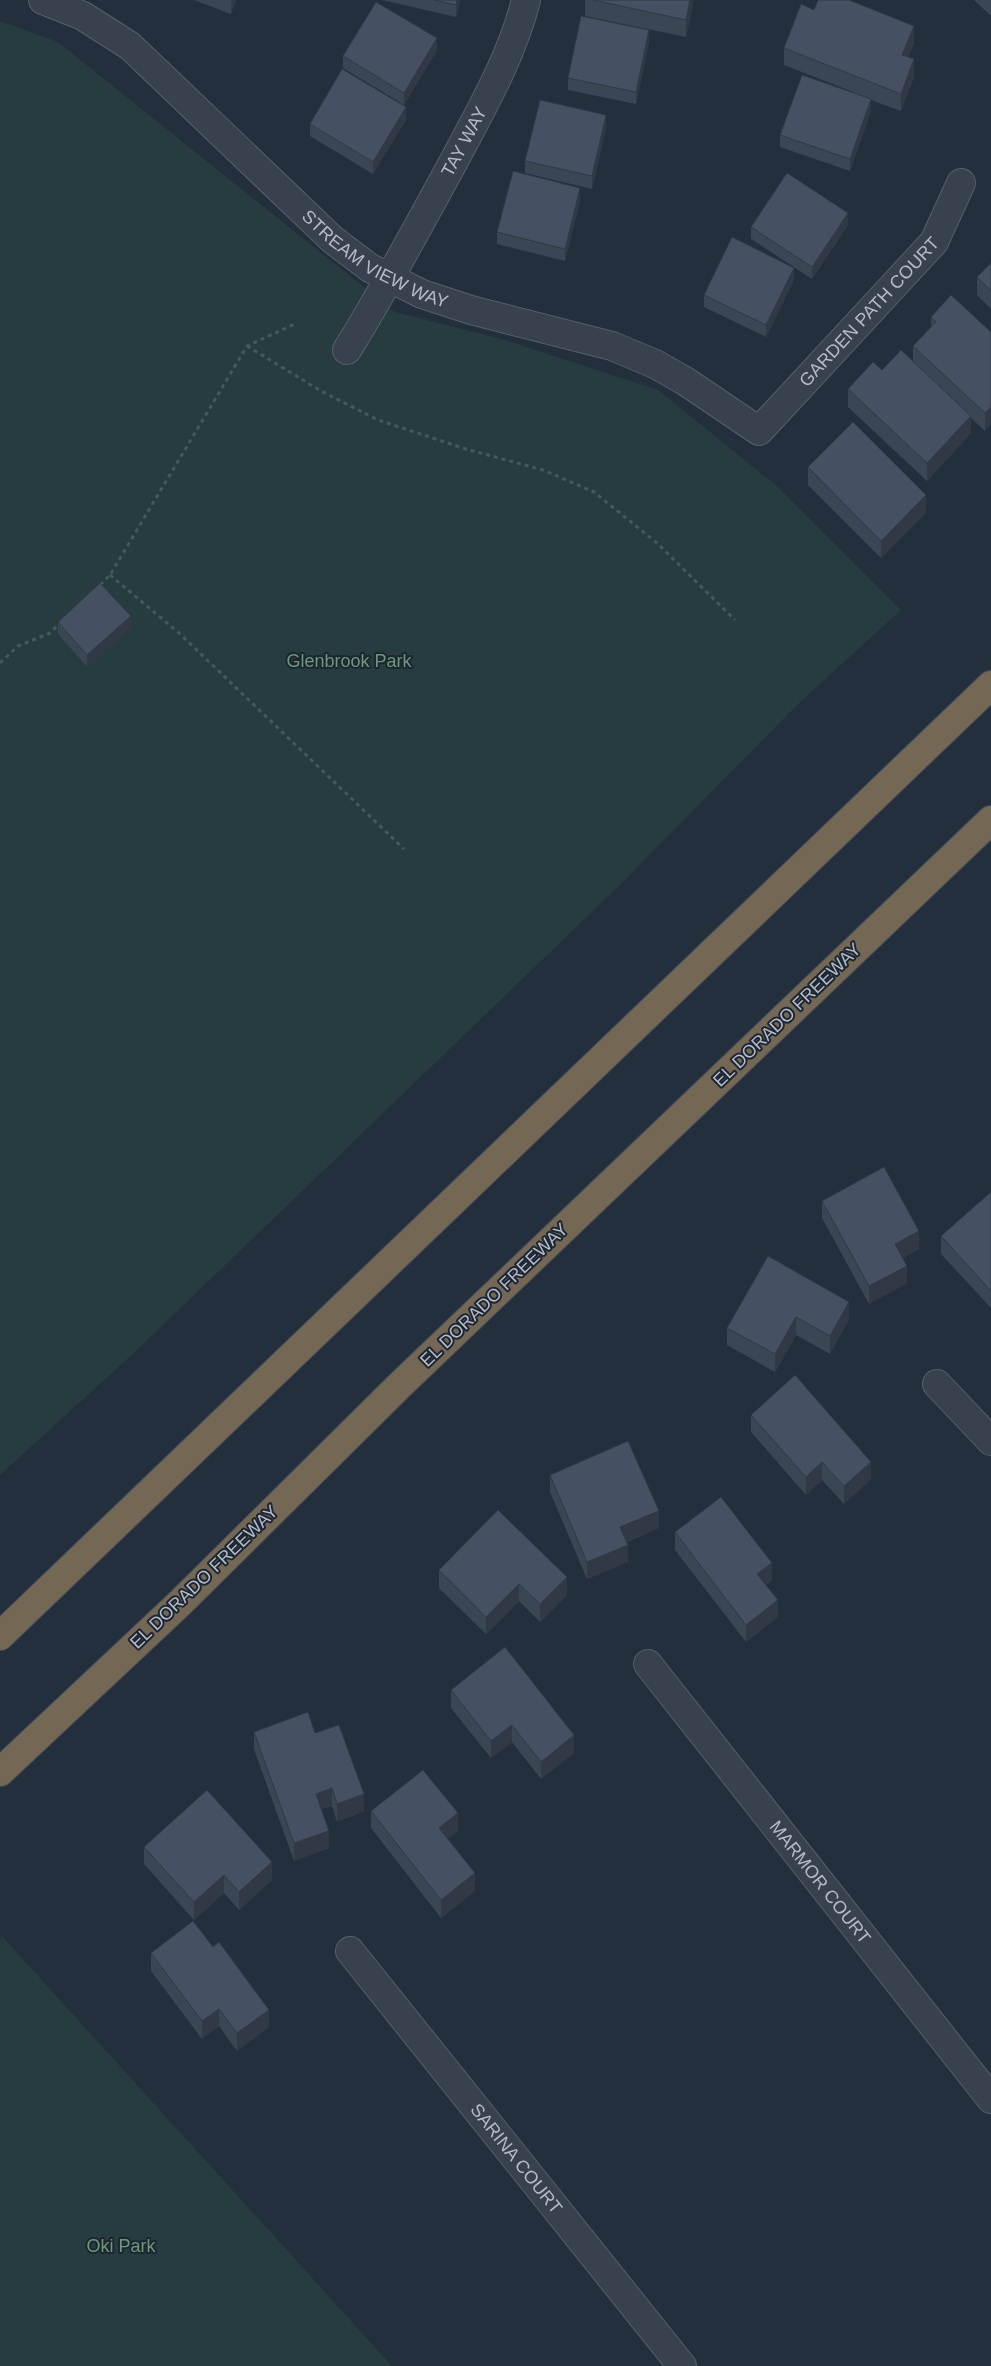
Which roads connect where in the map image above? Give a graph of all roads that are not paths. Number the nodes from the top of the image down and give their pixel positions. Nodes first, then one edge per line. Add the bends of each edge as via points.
1 (43, 0) edge
2 (526, 0) edge
3 (87, 8) edge
4 (961, 183) dead end
5 (391, 279) junction
6 (347, 350) dead end
7 (759, 431) joint
8 (991, 685) edge
9 (991, 820) edge
10 (937, 1384) dead end
11 (991, 1441) edge
12 (0, 1636) edge
13 (648, 1664) dead end
14 (0, 1772) edge
15 (350, 1951) dead end
16 (991, 2099) edge
17 (682, 2366) edge

1 - 3 street, STREAM VIEW WAY
2 - 5 street, TAY WAY via 492,88
3 - 5 street, STREAM VIEW WAY via 333,240 370,268
4 - 7 street, GARDEN PATH COURT via 934,242
5 - 6 street, TAY WAY
5 - 7 street, STREAM VIEW WAY via 422,294 472,310 612,346 685,381
8 - 12 highway
9 - 14 highway, EL DORADO FREEWAY via 399,1386 180,1603
10 - 11 street
13 - 16 street, MARMOR COURT
15 - 17 street, SARINA COURT

